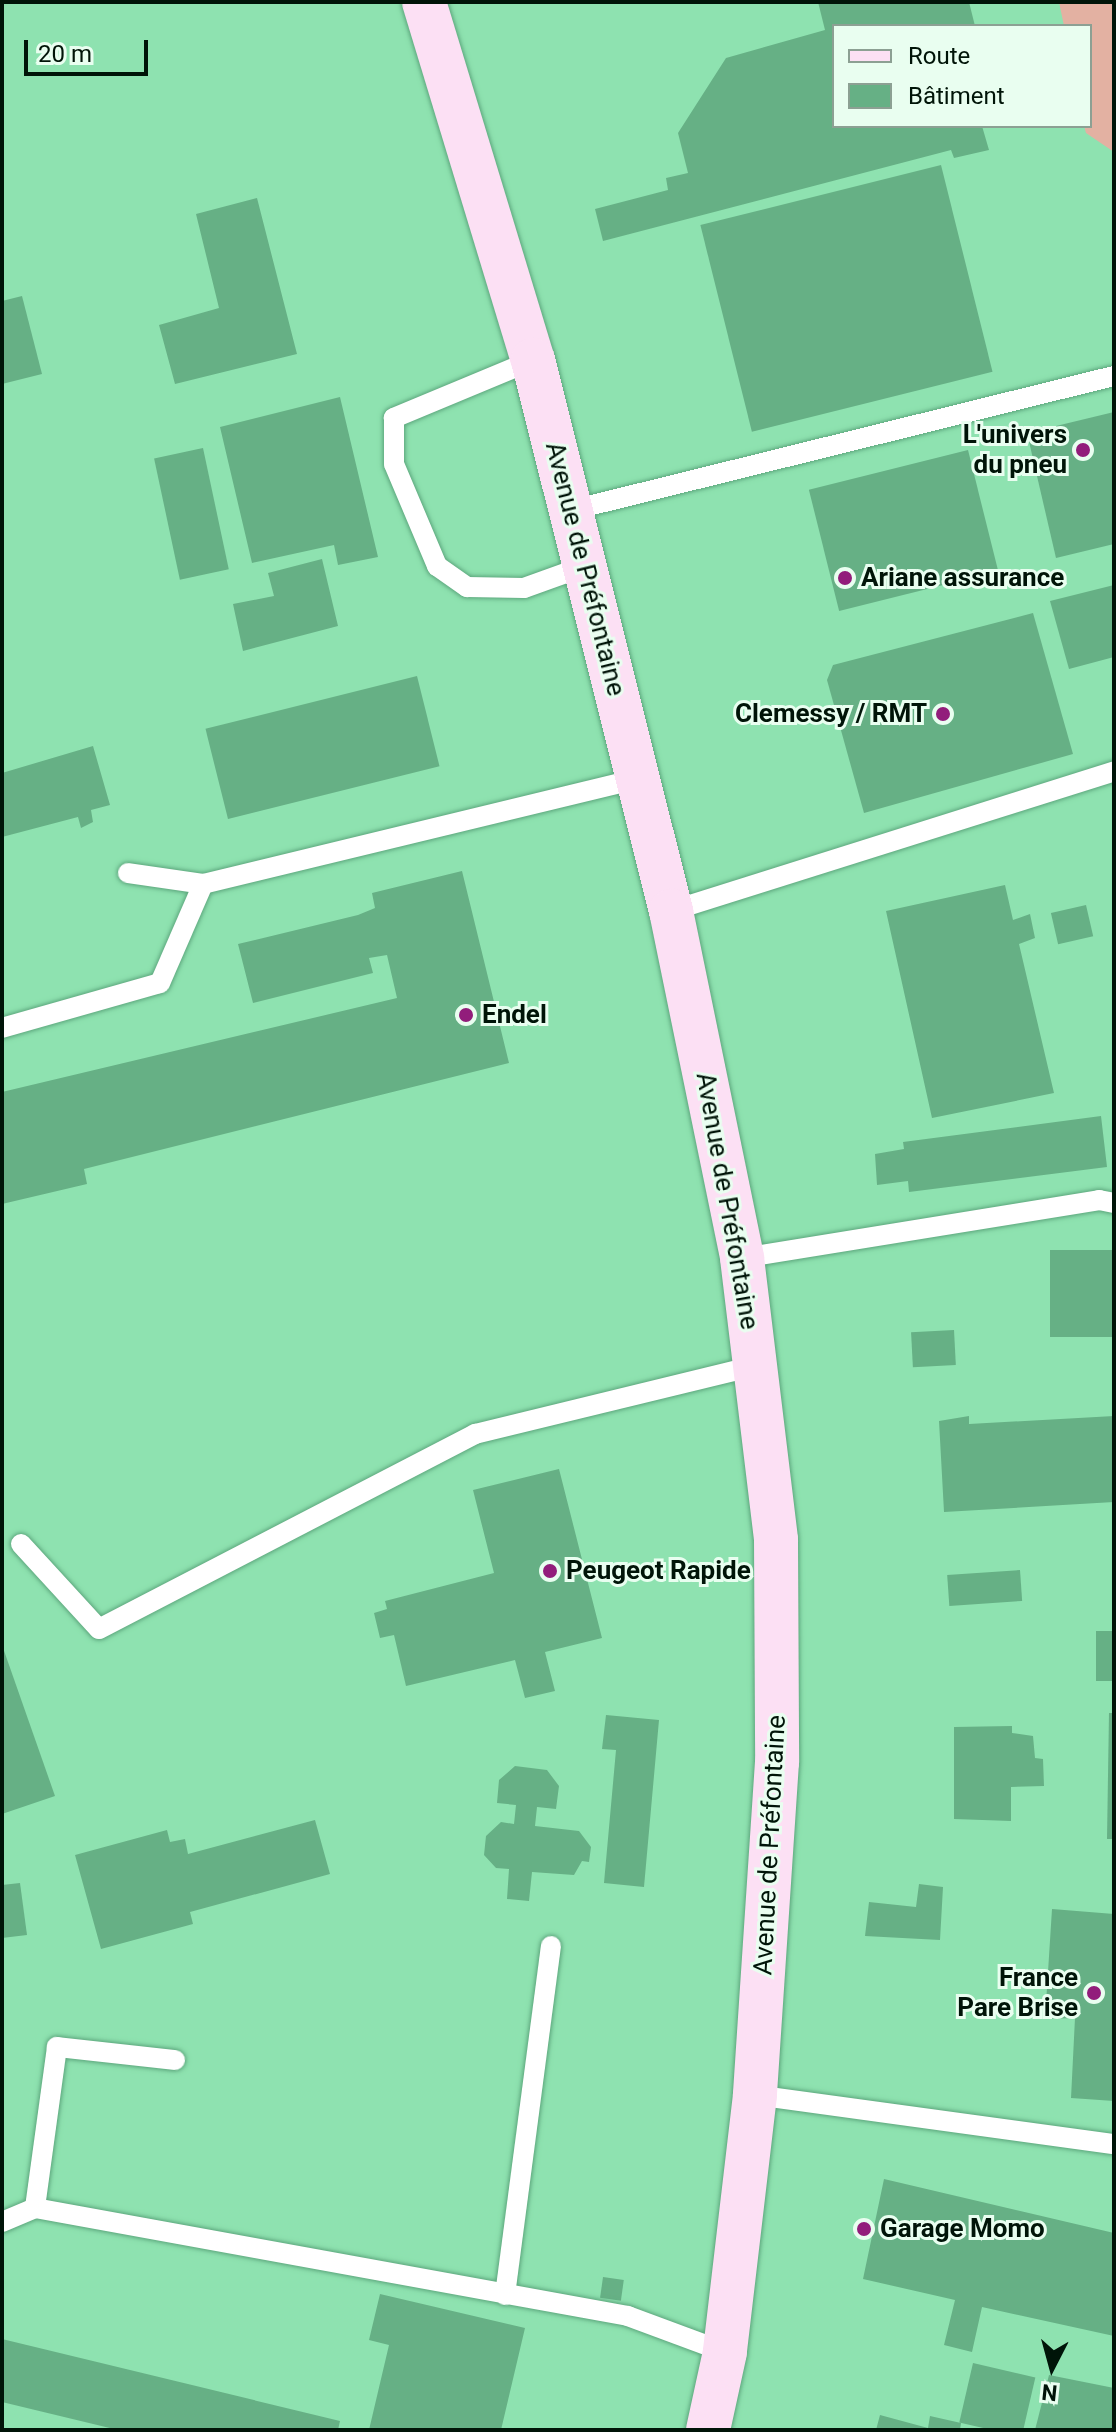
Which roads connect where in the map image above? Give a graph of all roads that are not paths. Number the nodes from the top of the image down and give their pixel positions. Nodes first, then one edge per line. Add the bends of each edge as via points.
1 (424, 2) edge
2 (533, 360) junction
3 (1114, 376) edge
4 (572, 510) junction
5 (585, 566) junction
6 (1114, 771) edge
7 (638, 779) junction
8 (128, 873) dead end
9 (203, 884) junction
10 (671, 911) junction
11 (2, 1028) edge
12 (1114, 1203) edge
13 (742, 1258) junction
14 (755, 1366) junction
15 (21, 1544) dead end
16 (551, 1946) dead end
17 (175, 2060) dead end
18 (755, 2095) junction
19 (1114, 2144) edge
20 (35, 2208) junction
21 (2, 2222) edge
22 (505, 2295) junction
23 (725, 2352) junction
24 (708, 2430) edge

1 - 2 main road, Avenue de Préfontaine
2 - 4 main road, Avenue de Préfontaine
2 - 5 lane via 394,418 394,464 437,566 467,587 524,588
3 - 4 lane
4 - 5 main road, Avenue de Préfontaine
5 - 7 main road, Avenue de Préfontaine
6 - 10 lane
7 - 9 lane
7 - 10 main road, Avenue de Préfontaine
8 - 9 lane
9 - 11 lane via 160,983
10 - 13 main road, Avenue de Préfontaine
12 - 13 lane via 1099,1200
13 - 14 main road, Avenue de Préfontaine
14 - 15 lane via 475,1434 99,1629
14 - 18 main road, Avenue de Préfontaine via 776,1540 777,1762
16 - 22 lane
17 - 20 lane via 57,2047
18 - 19 lane
18 - 23 main road, Avenue de Préfontaine
20 - 21 lane
20 - 22 lane
22 - 23 lane via 628,2316
23 - 24 main road, Avenue de Préfontaine

